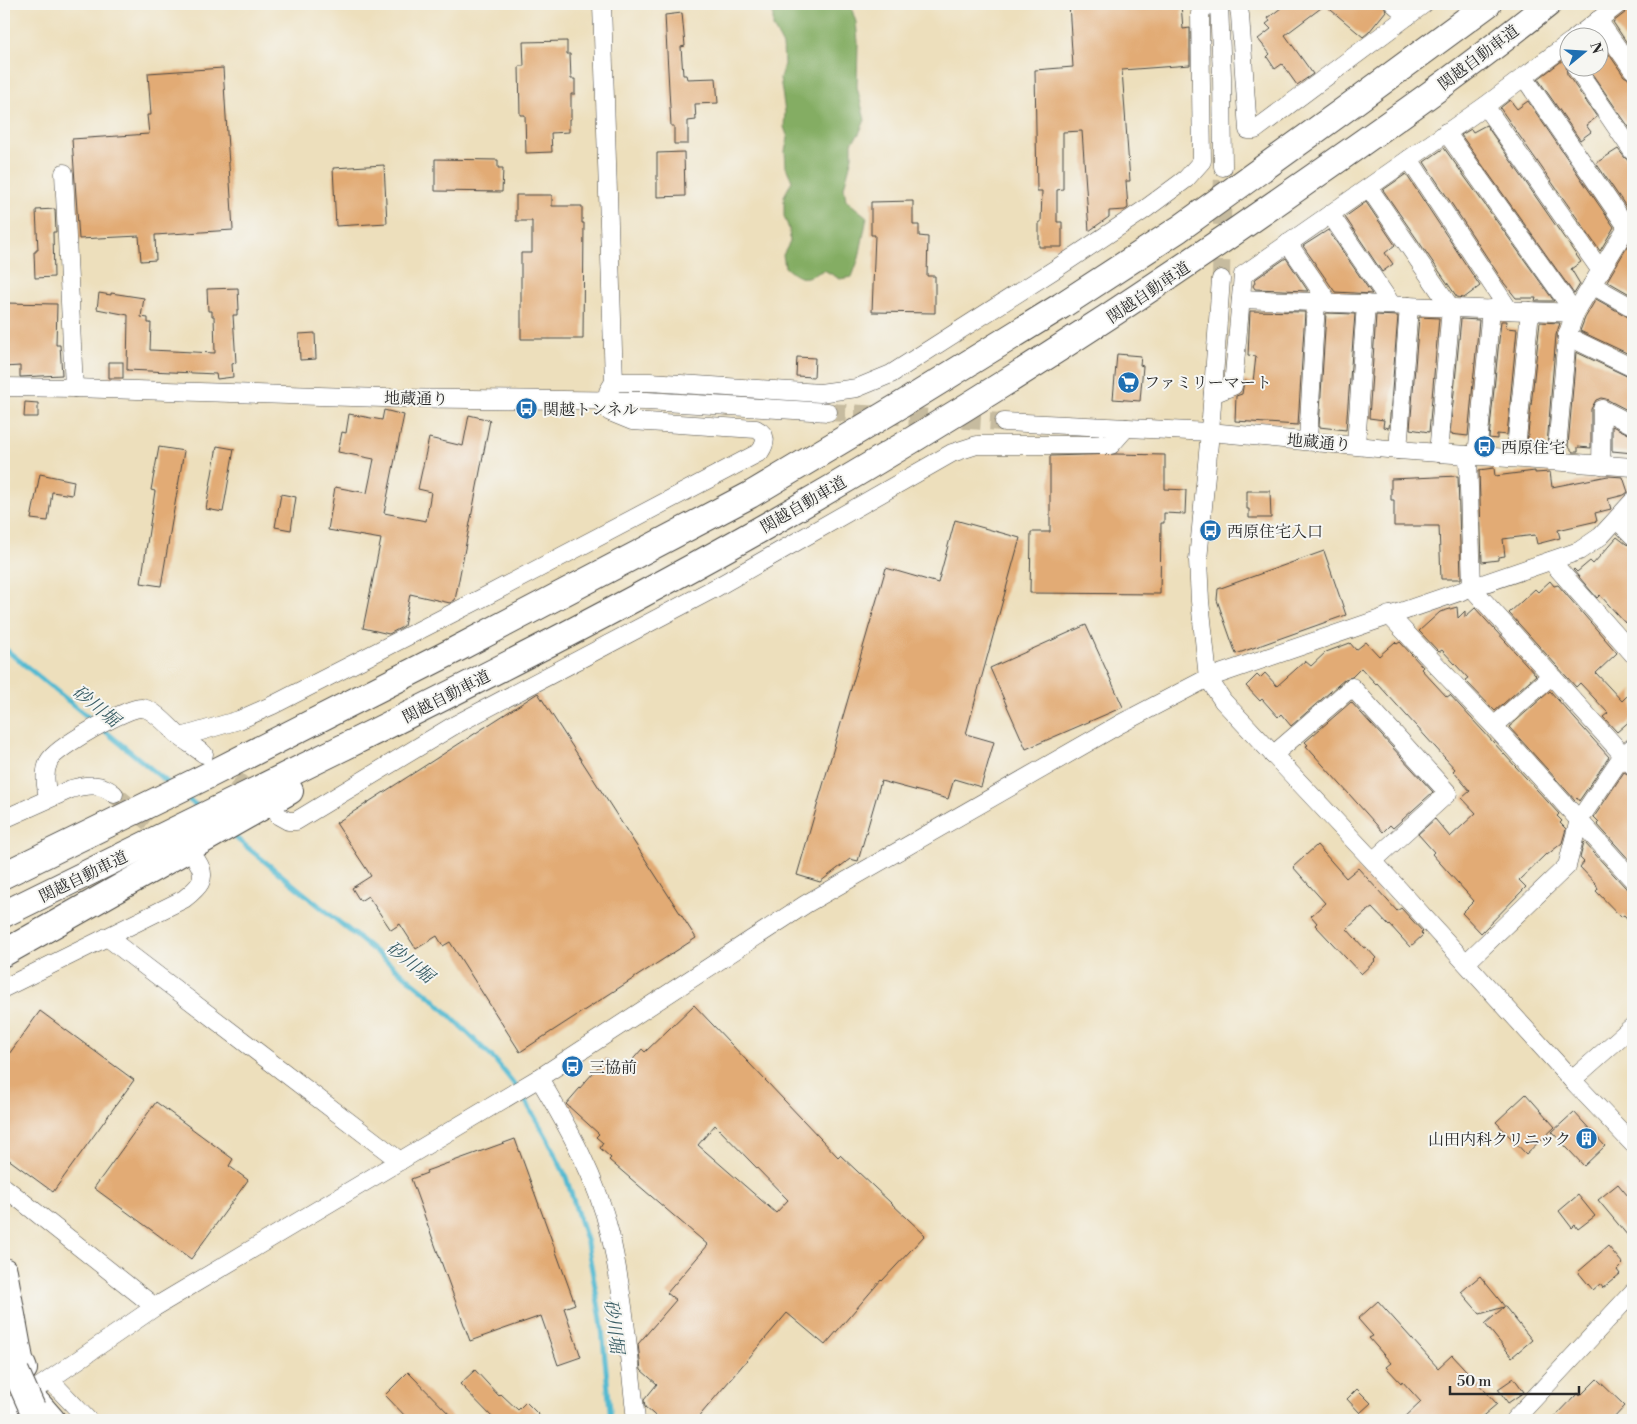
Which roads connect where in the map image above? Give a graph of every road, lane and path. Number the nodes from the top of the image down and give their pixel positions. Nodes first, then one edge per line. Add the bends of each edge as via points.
1 (602, 4) edge
2 (1207, 4) edge
3 (1219, 4) edge
4 (1238, 4) edge
5 (1394, 4) edge
6 (1424, 4) edge
7 (1488, 4) edge
8 (1548, 4) edge
9 (1619, 4) edge
10 (1408, 16) junction
11 (1598, 20) junction
12 (1589, 28) edge
13 (1560, 52) edge
14 (1633, 70) edge
15 (1524, 77) junction
16 (1583, 78) edge
17 (1486, 106) junction
18 (1446, 132) junction
19 (1633, 152) edge
20 (1409, 159) junction
21 (1223, 167) tunnel mouth
22 (64, 173) dead end
23 (1369, 188) junction
24 (1330, 214) junction
25 (1630, 222) edge
26 (1288, 243) junction
27 (1597, 278) junction
28 (1221, 279) tunnel mouth
29 (1241, 299) junction
30 (1323, 302) junction
31 (1366, 304) junction
32 (1400, 306) junction
33 (1451, 308) junction
34 (1633, 308) edge
35 (1490, 310) junction
36 (1509, 310) junction
37 (1530, 311) junction
38 (1575, 313) junction
39 (1567, 336) junction
40 (1633, 368) edge
41 (614, 382) junction
42 (4, 387) edge
43 (74, 388) junction
44 (1213, 394) junction
45 (601, 400) junction
46 (828, 412) tunnel mouth
47 (1004, 422) tunnel mouth
48 (1633, 425) edge
49 (1126, 428) junction
50 (1210, 432) junction
51 (1308, 440) junction
52 (1356, 445) junction
53 (1398, 450) junction
54 (1438, 452) junction
55 (1473, 455) junction
56 (1515, 458) junction
57 (1556, 460) junction
58 (1601, 465) junction
59 (1633, 467) edge
60 (1633, 501) edge
61 (1617, 520) junction
62 (1633, 536) edge
63 (1552, 561) junction
64 (1472, 588) junction
65 (1389, 615) junction
66 (1633, 654) edge
67 (1551, 676) junction
68 (1208, 678) junction
69 (1494, 726) junction
70 (180, 737) junction
71 (1273, 755) junction
72 (1630, 756) edge
73 (206, 764) junction
74 (114, 794) tunnel mouth
75 (48, 798) junction
76 (259, 808) junction
77 (4, 819) edge
78 (1579, 820) junction
79 (188, 847) junction
80 (41, 857) junction
81 (1373, 861) junction
82 (4, 870) edge
83 (4, 875) edge
84 (1633, 880) edge
85 (4, 914) edge
86 (107, 937) junction
87 (4, 953) edge
88 (1467, 962) junction
89 (4, 988) edge
90 (1633, 1026) edge
91 (536, 1080) junction
92 (1572, 1080) junction
93 (1633, 1144) edge
94 (400, 1161) junction
95 (4, 1187) edge
96 (4, 1270) edge
97 (1633, 1292) edge
98 (155, 1307) junction
99 (4, 1312) edge
100 (20, 1370) junction
101 (50, 1380) junction
102 (4, 1412) edge
103 (41, 1413) edge
104 (88, 1420) edge
105 (636, 1420) edge
106 (1514, 1420) edge

1 - 41 street
2 - 41 street via 1200,13 1202,161 1186,179 1144,210 971,324 891,374 857,388 820,393
3 - 21 street
4 - 10 street via 1248,130 1255,130
5 - 10 street
6 - 10 street
7 - 73 highway, 関越自動車道 via 1179,229 1061,306 750,495 473,641
8 - 76 highway, 関越自動車道 via 1364,142 1080,336 766,526 471,684
9 - 11 street
11 - 12 street
11 - 14 street
13 - 15 street
15 - 17 street
15 - 25 street
16 - 19 street
17 - 18 street
17 - 27 street
18 - 20 street
18 - 38 street
20 - 23 street
20 - 36 street
22 - 43 street
23 - 24 street
23 - 33 street
24 - 26 street
24 - 32 street
25 - 27 street
26 - 29 street via 1243,275
26 - 30 street
27 - 34 street
27 - 38 street
28 - 44 street
29 - 30 street
29 - 44 street via 1233,386
30 - 31 street
30 - 51 street
31 - 32 street
31 - 52 street
32 - 33 street
32 - 53 street
33 - 35 street
33 - 54 street
35 - 36 street
35 - 55 street
36 - 37 street
37 - 38 street
37 - 56 street
38 - 39 street
39 - 40 street
39 - 57 street
41 - 45 street
42 - 43 street, 地蔵通り
43 - 45 street, 地蔵通り via 383,398
44 - 50 street
45 - 46 street, 地蔵通り
45 - 70 street via 610,412 632,421 756,430 761,432 765,444 760,452 273,705 239,720
47 - 49 street, 地蔵通り
48 - 58 street via 1602,409
49 - 50 street, 地蔵通り
49 - 76 street via 1111,446 977,445 952,452 717,587 453,726 296,821 288,821
50 - 51 street, 地蔵通り
50 - 68 street via 1198,560
51 - 52 street, 地蔵通り
52 - 53 street, 地蔵通り
53 - 54 street, 地蔵通り
54 - 55 street, 地蔵通り
55 - 56 street, 地蔵通り
55 - 64 street
56 - 57 street, 地蔵通り
57 - 58 street, 地蔵通り
58 - 59 street, 地蔵通り
60 - 61 street
61 - 62 street
61 - 63 street via 1592,544
63 - 64 street
63 - 66 street
64 - 65 street
64 - 67 street
65 - 68 street
65 - 69 street
67 - 69 street
67 - 72 street
68 - 71 street via 1223,701
68 - 91 street via 1112,729 806,904
69 - 78 street
70 - 73 street
70 - 75 street via 149,709 131,709 54,754 45,778
71 - 81 street
71 - 81 street via 1352,687 1448,793
72 - 78 street
73 - 80 highway, 関越自動車道 via 142,808
74 - 75 street via 94,784
75 - 77 street
76 - 79 highway, 関越自動車道
78 - 84 street
78 - 88 street via 1567,866
79 - 85 highway, 関越自動車道
79 - 86 street via 201,867 202,882 197,889 184,899
79 - 87 highway
80 - 82 highway
80 - 83 highway, 関越自動車道
81 - 88 street
86 - 89 street
86 - 94 street
88 - 92 street
90 - 92 street
91 - 94 street
91 - 105 street via 569,1128 596,1188 610,1233 624,1306
92 - 93 street
94 - 98 street
95 - 98 street
96 - 100 highway
97 - 106 street
98 - 101 street
99 - 100 highway
100 - 103 highway, bridge
101 - 102 street
101 - 104 street

